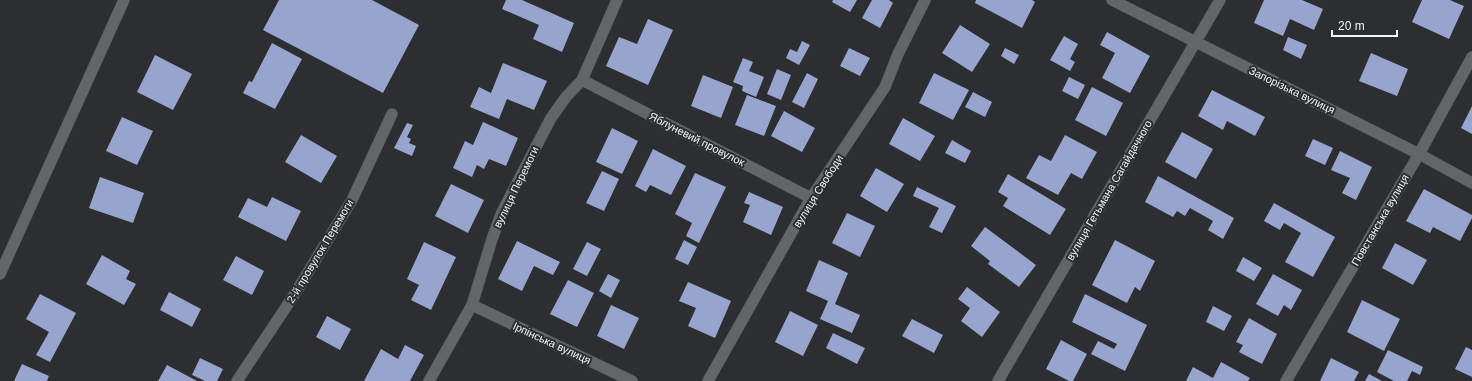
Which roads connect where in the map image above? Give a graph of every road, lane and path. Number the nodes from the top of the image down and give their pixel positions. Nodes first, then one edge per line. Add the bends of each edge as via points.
1 (124, 0) edge
2 (616, 0) edge
3 (925, 0) edge
4 (1112, 0) edge
5 (1220, 0) edge
6 (1195, 42) junction
7 (1472, 58) edge
8 (582, 80) junction
9 (392, 114) dead end
10 (1419, 154) junction
11 (1472, 183) edge
12 (811, 198) junction
13 (0, 274) edge
14 (472, 305) junction
15 (237, 381) edge
16 (429, 381) edge
17 (632, 381) edge
18 (708, 381) edge
19 (998, 381) edge
20 (1286, 381) edge

1 - 13 street
2 - 8 street, вулиця Перемоги
3 - 12 street, вулиця Свободи via 885,87
4 - 6 street, Запорізька вулиця
5 - 6 street, вулиця Гетьмана Сагайдачного
6 - 10 street, Запорізька вулиця
6 - 19 street, вулиця Гетьмана Сагайдачного
7 - 10 street, Повстанська вулиця
8 - 12 street, Яблуневий провулок
8 - 14 street, вулиця Перемоги via 551,118 502,212
9 - 15 street, 2-й провулок Перемоги via 352,200 296,292
10 - 11 street, Запорізька вулиця
10 - 20 street, Повстанська вулиця
12 - 18 street, вулиця Свободи
14 - 16 street, вулиця Перемоги
14 - 17 street, Ірпінська вулиця

